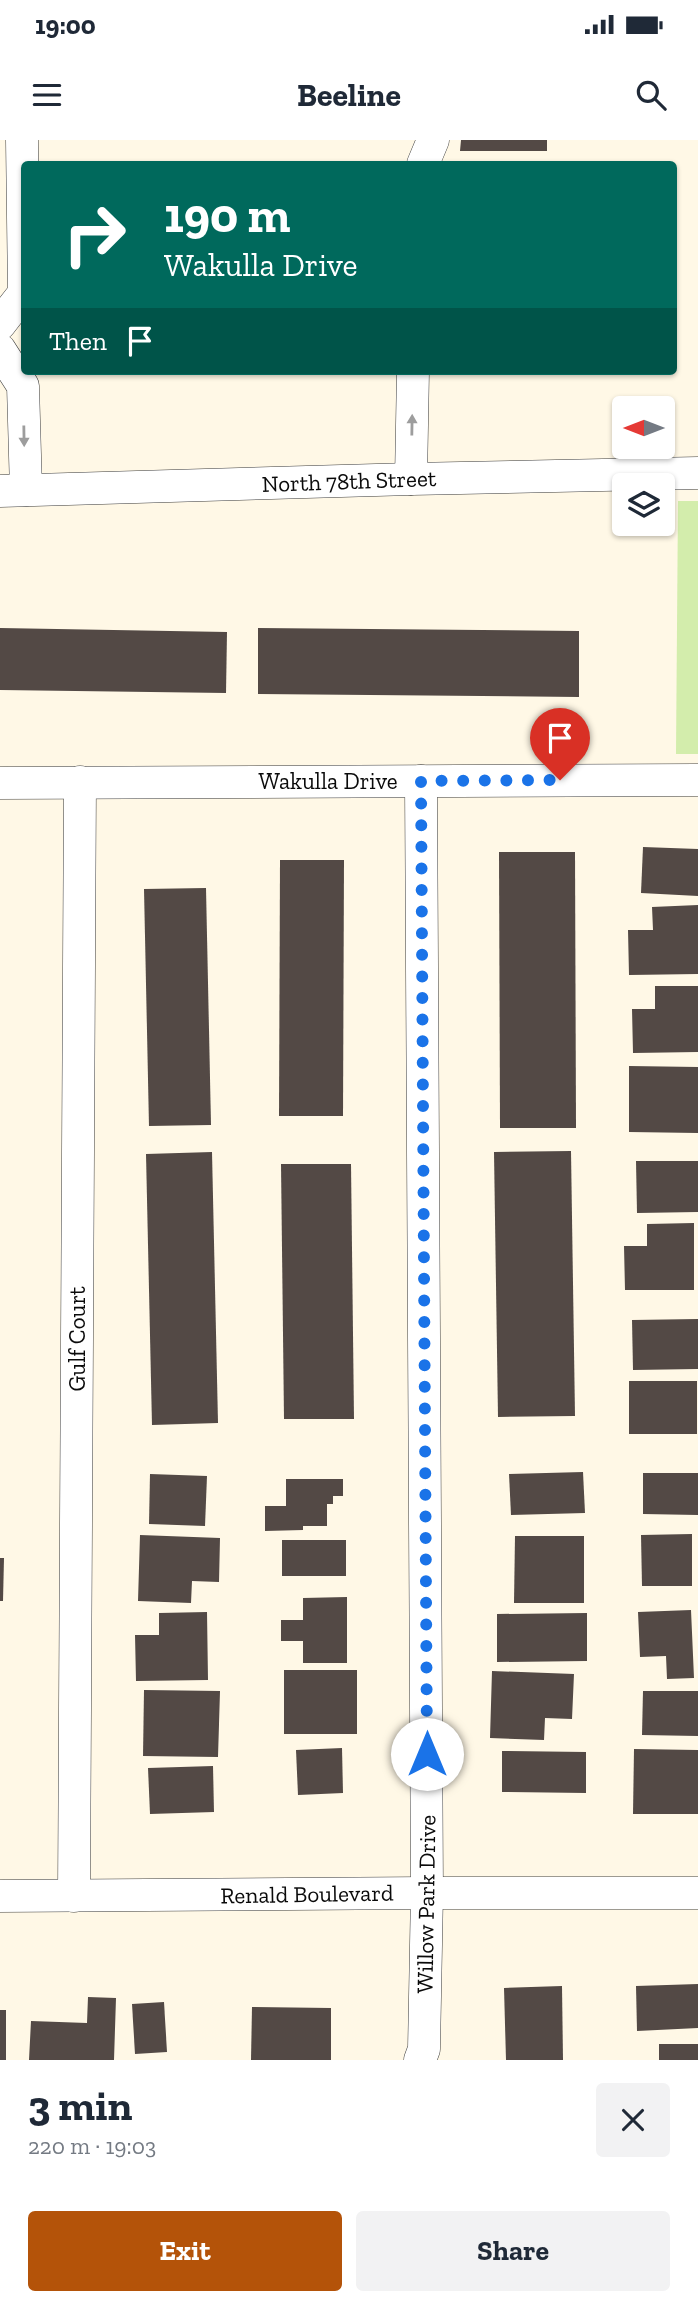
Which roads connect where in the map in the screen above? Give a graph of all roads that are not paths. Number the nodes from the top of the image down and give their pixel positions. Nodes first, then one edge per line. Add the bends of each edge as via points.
1 (414, 140) edge
2 (433, 140) edge
3 (416, 161) edge
4 (424, 161) edge
5 (21, 298) edge
6 (0, 324) edge
7 (0, 350) edge
8 (21, 372) edge
9 (413, 375) edge
10 (27, 378) edge
11 (698, 474) edge
12 (411, 479) junction
13 (13, 490) edge
14 (698, 780) edge
15 (421, 781) junction
16 (80, 782) junction
17 (0, 783) edge
18 (428, 1893) junction
19 (698, 1893) edge
20 (0, 1896) edge
21 (74, 1896) junction
22 (420, 2060) edge

1 - 3 street
2 - 4 street
5 - 6 street
7 - 8 street
12 -> 9 street
10 -> 13 street
11 - 12 street, North 78th Street
12 - 13 street, North 78th Street
14 - 15 street, Wakulla Drive
15 - 16 street, Wakulla Drive
15 - 18 street, Willow Park Drive
16 - 17 street, Wakulla Drive
16 - 21 street, Gulf Court
18 - 19 street, Renald Boulevard
18 - 21 street, Renald Boulevard
18 - 22 street, Willow Park Drive
20 - 21 street, Renald Boulevard

